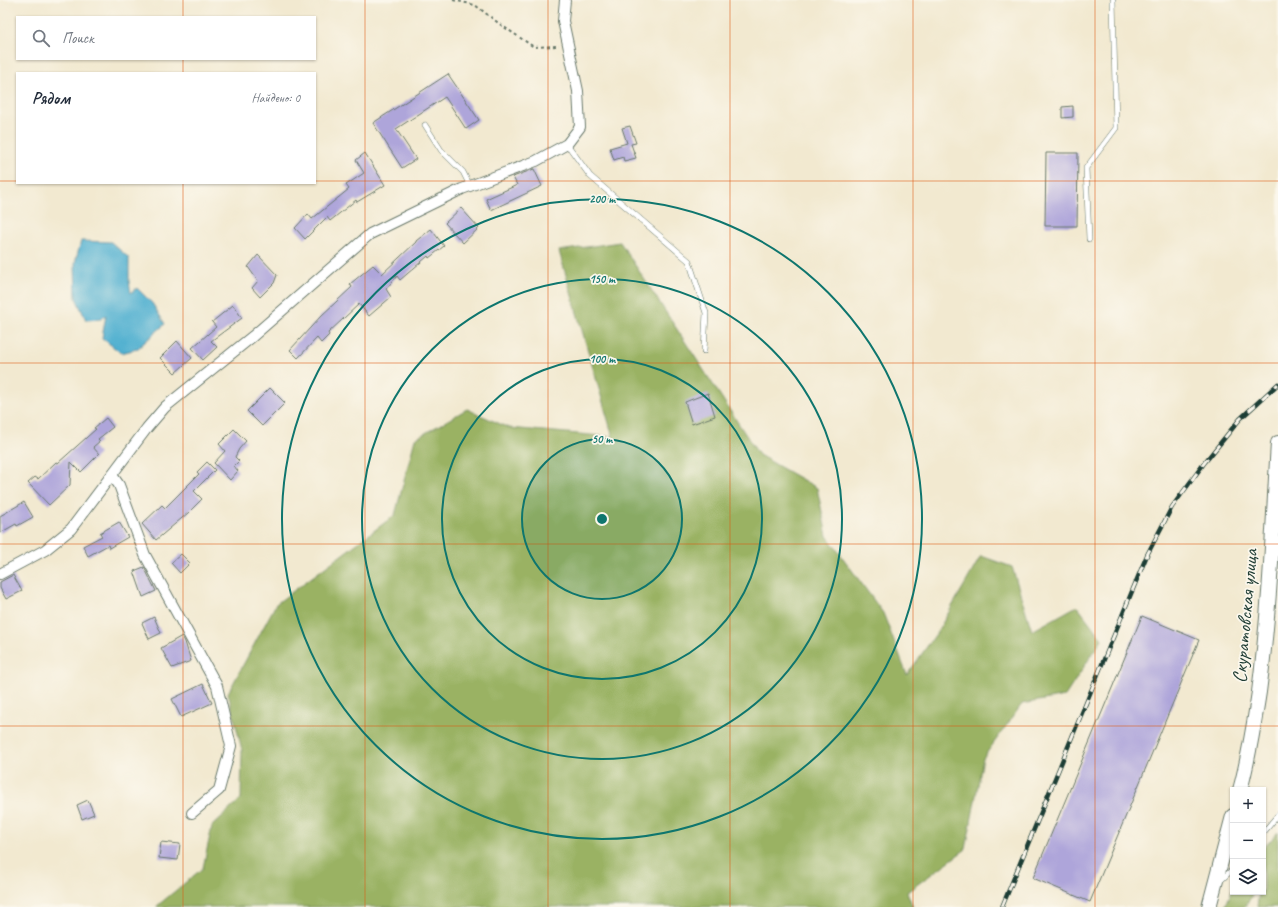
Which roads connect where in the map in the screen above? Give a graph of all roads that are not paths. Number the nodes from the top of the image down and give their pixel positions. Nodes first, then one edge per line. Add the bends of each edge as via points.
1 (565, 0) edge
2 (1113, 0) edge
3 (426, 125) dead end
4 (567, 144) junction
5 (470, 186) junction
6 (1089, 239) dead end
7 (704, 352) dead end
8 (1278, 443) edge
9 (112, 475) junction
10 (0, 574) edge
11 (1241, 787) edge
12 (192, 814) dead end
13 (1278, 815) edge
14 (1231, 823) edge
15 (1266, 829) edge
16 (1230, 871) edge
17 (1214, 886) junction
18 (1209, 907) edge

1 - 4 street via 563,21 578,91 580,127
2 - 6 lane via 1116,128 1086,168
3 - 5 lane via 441,150 463,172
4 - 5 street via 536,161
4 - 7 lane via 590,176 689,261 706,313
5 - 9 street via 370,234 165,407
8 - 11 street, Скуратовская улица via 1263,663
9 - 10 street via 71,529 45,550
9 - 12 street via 119,485 145,555 217,686 231,746 219,790
13 - 15 lane
14 - 17 street
16 - 17 lane
17 - 18 street

